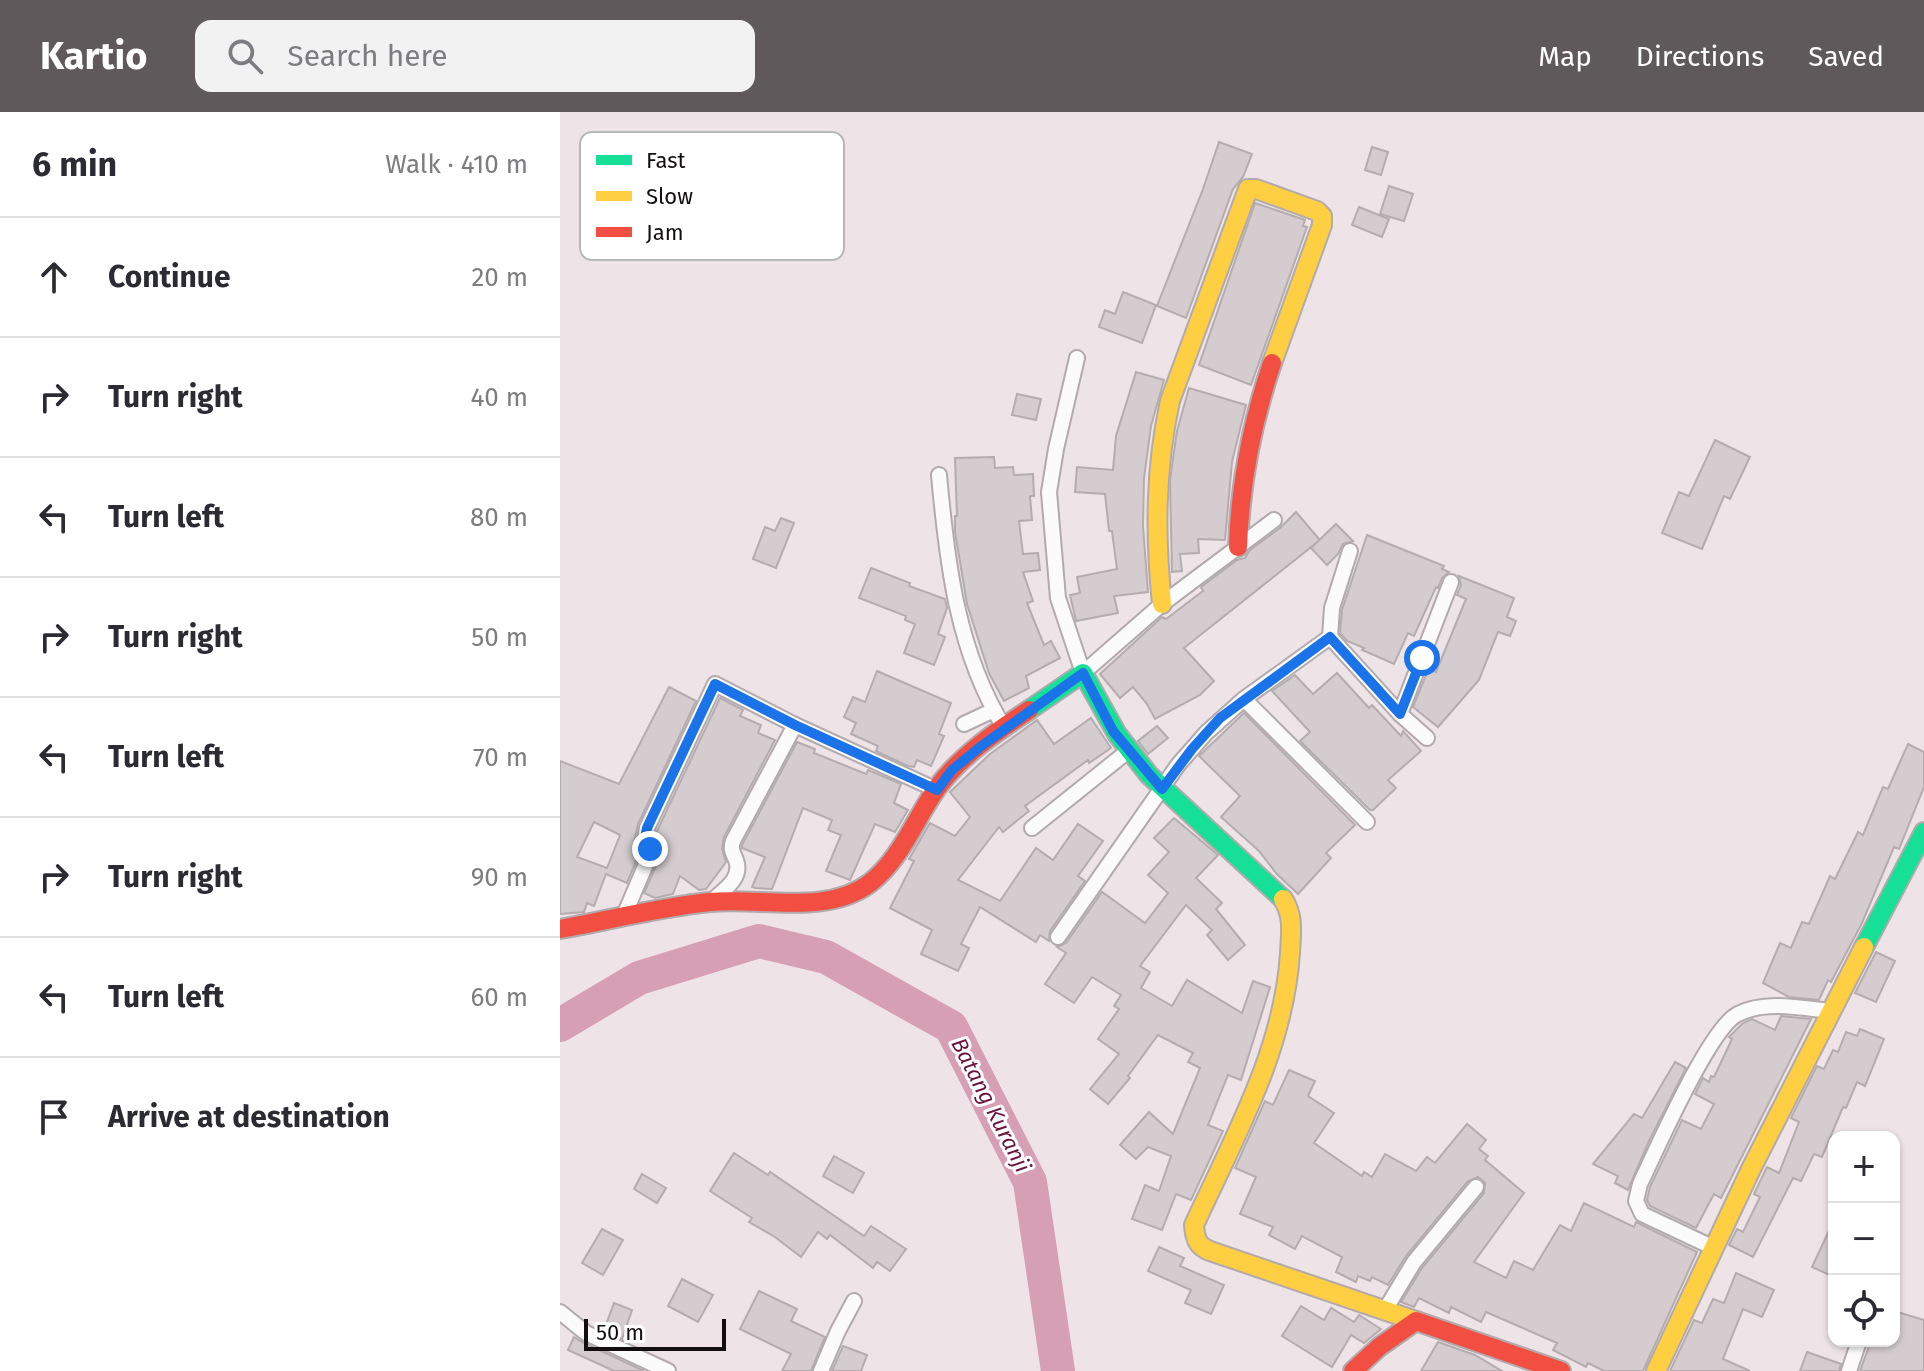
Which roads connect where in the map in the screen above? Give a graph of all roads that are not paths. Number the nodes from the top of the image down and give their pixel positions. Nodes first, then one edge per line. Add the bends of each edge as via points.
1 (1077, 358) dead end
2 (939, 475) dead end
3 (1274, 520) dead end
4 (1238, 547) junction
5 (1350, 551) dead end
6 (1451, 582) dead end
7 (1162, 604) junction
8 (1330, 637) junction
9 (1083, 673) junction
10 (1244, 699) junction
11 (994, 710) junction
12 (1400, 714) junction
13 (964, 724) dead end
14 (795, 725) junction
15 (1005, 729) junction
16 (1427, 738) dead end
17 (1128, 751) junction
18 (1162, 789) junction
19 (937, 790) junction
20 (1367, 822) dead end
21 (1032, 828) dead end
22 (1924, 832) edge
23 (711, 902) junction
24 (623, 918) junction
25 (560, 929) edge
26 (1058, 937) dead end
27 (1830, 1011) junction
28 (1476, 1187) dead end
29 (1712, 1247) junction
30 (854, 1301) dead end
31 (1385, 1310) junction
32 (560, 1312) edge
33 (1416, 1321) junction
34 (1857, 1347) edge
35 (668, 1371) edge
36 (821, 1371) edge
37 (1353, 1371) edge
38 (1561, 1371) edge
39 (1656, 1371) edge
40 (1849, 1371) edge

1 - 9 street via 1049,492 1058,598
2 - 11 street via 947,564 974,668
3 - 4 street
4 - 7 street
4 - 7 street via 1252,431 1322,225 1317,211 1256,189 1245,193 1163,429 1154,508
5 - 8 street via 1332,608
6 - 12 street
7 - 9 street
8 - 10 street
8 - 12 street
9 - 15 street
9 - 17 street
10 - 18 street via 1206,733
10 - 20 street
11 - 13 street
11 - 15 street
12 - 16 street
14 - 19 street
14 - 23 street via 733,841 737,876
14 - 24 street via 715,684 647,828 644,844 649,857
15 - 19 street via 952,770
17 - 18 street
17 - 21 street
18 - 26 street
18 - 31 street via 1279,894 1291,920 1287,984 1272,1049 1194,1225 1194,1239 1223,1255
19 - 23 street via 896,854 854,894 826,900
22 - 27 street
23 - 24 street
24 - 25 street
27 - 29 street
27 - 29 street via 1754,1008 1726,1023 1640,1184 1636,1201 1642,1214
28 - 31 street via 1414,1262
29 - 39 street
30 - 36 street
31 - 33 street
32 - 35 street via 586,1333
33 - 37 street
33 - 38 street
34 - 40 street

